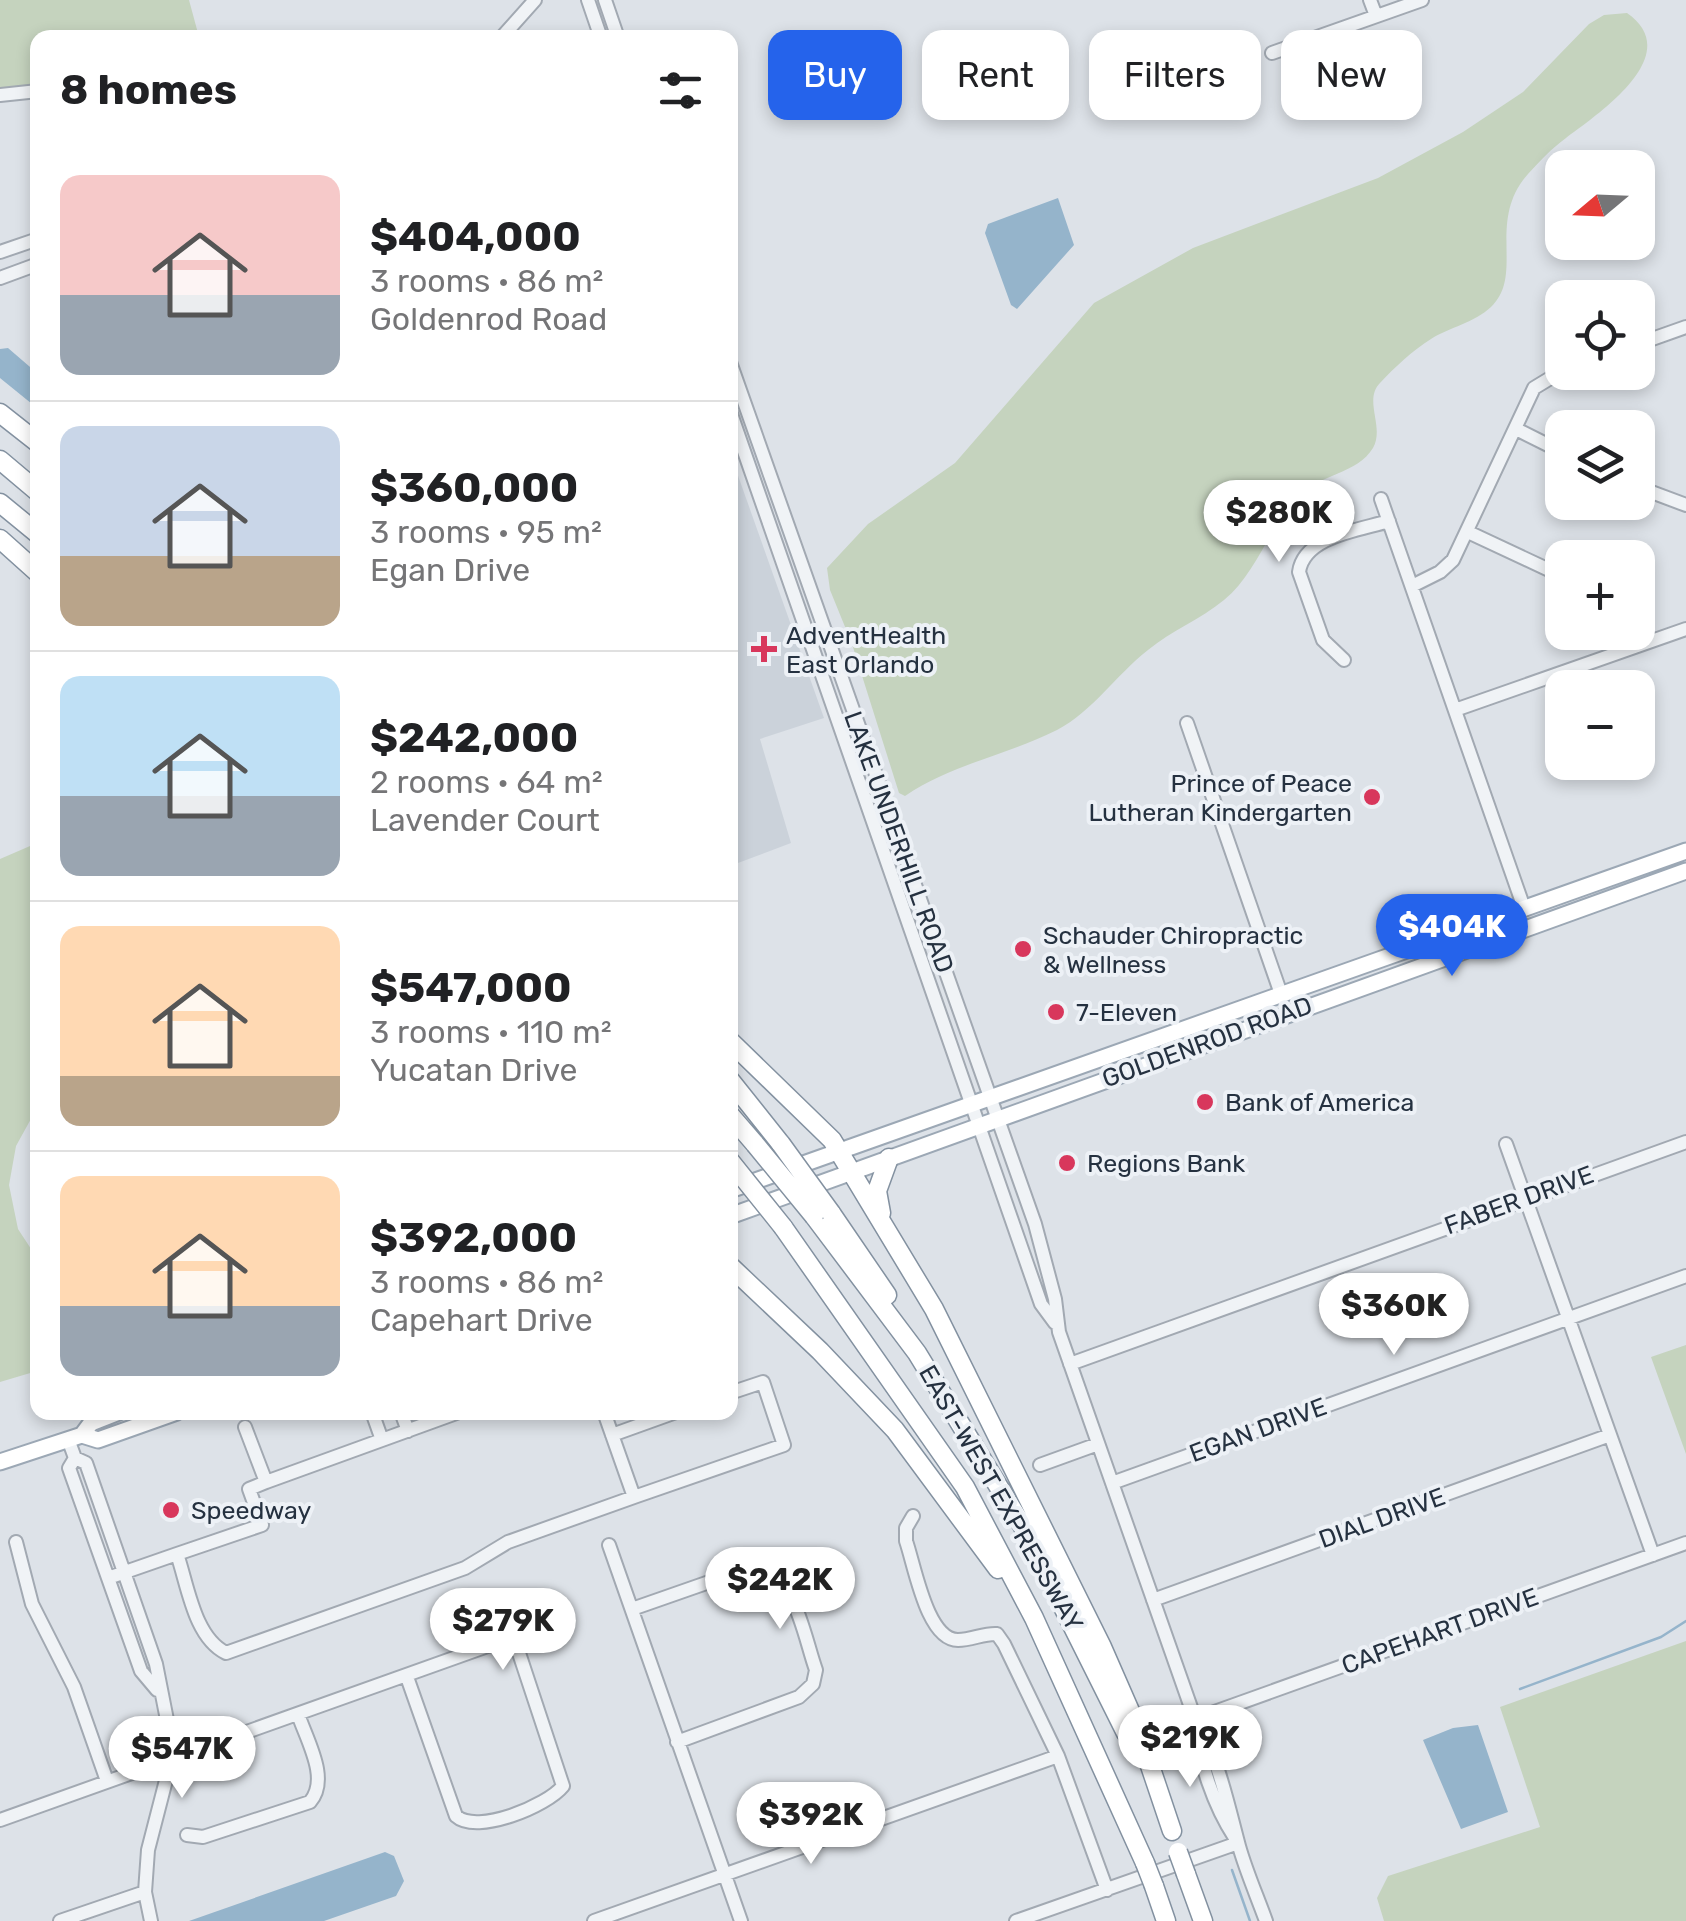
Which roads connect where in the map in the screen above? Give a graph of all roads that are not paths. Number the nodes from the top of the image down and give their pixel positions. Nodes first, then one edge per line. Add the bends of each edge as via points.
1 (521, 0) edge
2 (535, 0) edge
3 (588, 0) edge
4 (605, 0) edge
5 (1370, 0) edge
6 (1422, 0) edge
7 (1376, 16) junction
8 (510, 25) junction
9 (507, 30) edge
10 (598, 30) edge
11 (615, 30) edge
12 (1272, 53) dead end
13 (30, 92) edge
14 (0, 95) edge
15 (30, 241) edge
16 (0, 252) edge
17 (30, 267) edge
18 (0, 278) edge
19 (1686, 327) edge
20 (1655, 338) edge
21 (1545, 381) edge
22 (738, 384) edge
23 (738, 391) edge
24 (742, 395) junction
25 (0, 413) edge
26 (1516, 429) junction
27 (738, 433) edge
28 (30, 437) edge
29 (1545, 444) edge
30 (0, 460) edge
31 (30, 485) edge
32 (1655, 493) edge
33 (1381, 499) dead end
34 (0, 503) edge
35 (1686, 505) edge
36 (1389, 521) junction
37 (30, 527) edge
38 (1468, 532) junction
39 (0, 539) edge
40 (30, 566) edge
41 (1545, 568) edge
42 (1412, 586) junction
43 (1686, 629) edge
44 (826, 638) junction
45 (1655, 640) edge
46 (811, 643) junction
47 (1625, 650) edge
48 (1344, 660) dead end
49 (1455, 710) junction
50 (1187, 723) dead end
51 (1686, 850) edge
52 (1686, 872) edge
53 (1594, 883) junction
54 (1524, 908) junction
55 (1543, 922) junction
56 (1478, 946) junction
57 (1373, 962) junction
58 (1280, 994) junction
59 (1314, 1004) junction
60 (1237, 1032) junction
61 (738, 1048) edge
62 (738, 1090) edge
63 (990, 1098) junction
64 (971, 1105) junction
65 (997, 1116) junction
66 (738, 1124) edge
67 (978, 1124) junction
68 (1686, 1142) edge
69 (1506, 1144) dead end
70 (838, 1149) junction
71 (889, 1158) junction
72 (738, 1171) edge
73 (851, 1172) junction
74 (738, 1184) edge
75 (738, 1187) edge
76 (1526, 1198) junction
77 (738, 1213) edge
78 (822, 1215) junction
79 (884, 1223) junction
80 (783, 1227) junction
81 (738, 1274) edge
82 (1686, 1276) edge
83 (1568, 1318) junction
84 (1057, 1325) junction
85 (1070, 1364) junction
86 (738, 1391) edge
87 (97, 1420) edge
88 (154, 1420) edge
89 (375, 1420) edge
90 (403, 1420) edge
91 (438, 1420) edge
92 (607, 1420) edge
93 (654, 1420) edge
94 (245, 1427) dead end
95 (408, 1431) junction
96 (612, 1435) junction
97 (1610, 1435) junction
98 (75, 1437) junction
99 (382, 1440) junction
100 (1098, 1444) junction
101 (75, 1458) junction
102 (0, 1462) edge
103 (1040, 1464) dead end
104 (266, 1482) junction
105 (1112, 1483) junction
106 (634, 1497) junction
107 (912, 1516) dead end
108 (16, 1542) dead end
109 (1686, 1543) edge
110 (609, 1545) dead end
111 (178, 1554) junction
112 (1653, 1555) junction
113 (124, 1572) junction
114 (108, 1578) junction
115 (1153, 1600) junction
116 (632, 1610) junction
117 (1034, 1618) junction
118 (407, 1677) junction
119 (159, 1692) junction
120 (298, 1714) junction
121 (1194, 1719) junction
122 (677, 1742) junction
123 (1058, 1756) junction
124 (172, 1757) junction
125 (107, 1781) junction
126 (0, 1820) edge
127 (1172, 1831) junction
128 (188, 1835) dead end
129 (1238, 1844) junction
130 (726, 1875) junction
131 (1107, 1890) junction
132 (144, 1892) junction
133 (60, 1921) edge
134 (151, 1921) edge
135 (594, 1921) edge
136 (742, 1921) edge
137 (1016, 1921) edge
138 (1166, 1921) edge
139 (1203, 1921) edge
140 (1266, 1921) edge

1 - 8 street
2 - 8 street
3 - 10 street
4 - 11 street
5 - 7 street
6 - 7 street
7 - 12 street
8 - 9 street
13 - 14 street
15 - 16 street
17 - 18 street
19 - 20 street
21 - 26 street via 1534,388
22 - 24 street, LAKE UNDERHILL ROAD
23 - 24 street
24 - 44 street, LAKE UNDERHILL ROAD
25 - 28 highway
26 - 29 street
26 - 38 street
27 - 46 street, LAKE UNDERHILL ROAD
30 - 31 highway
32 - 35 street
33 - 36 street
34 - 37 highway
36 - 42 street
36 - 48 street via 1314,545 1300,561 1323,640
38 - 41 street
38 - 42 street via 1453,560
39 - 40 highway
42 - 49 street
43 - 45 street
44 - 46 street
44 - 63 street, LAKE UNDERHILL ROAD
46 - 64 street, LAKE UNDERHILL ROAD
47 - 49 street
49 - 54 street
50 - 58 street
51 - 53 main road, GOLDENROD ROAD
52 - 55 main road, GOLDENROD ROAD
53 - 54 main road, GOLDENROD ROAD
53 - 55 main road via 1550,907
54 - 56 main road via 1511,926
54 - 57 main road, GOLDENROD ROAD
55 - 56 main road, GOLDENROD ROAD
56 - 59 main road, GOLDENROD ROAD
57 - 58 main road, GOLDENROD ROAD
57 - 59 main road via 1371,971 1326,987
58 - 60 main road via 1270,1012
58 - 63 main road, GOLDENROD ROAD
59 - 60 main road, GOLDENROD ROAD
60 - 65 main road, GOLDENROD ROAD
61 - 70 highway
62 - 78 highway, bridge via 781,1144
63 - 64 main road, GOLDENROD ROAD
63 - 65 street, LAKE UNDERHILL ROAD
64 - 67 street, LAKE UNDERHILL ROAD
64 - 70 main road, GOLDENROD ROAD
65 - 67 main road, GOLDENROD ROAD
65 - 84 street, LAKE UNDERHILL ROAD via 1046,1261
66 - 78 highway, EAST-WEST EXPRESSWAY, bridge
67 - 71 main road, GOLDENROD ROAD
67 - 84 street, LAKE UNDERHILL ROAD via 1041,1304
68 - 76 street, FABER DRIVE
69 - 76 street
70 - 73 highway
70 - 75 main road, GOLDENROD ROAD
71 - 73 main road, GOLDENROD ROAD
71 - 79 highway via 877,1191
72 - 80 highway, EAST-WEST EXPRESSWAY, bridge
73 - 77 main road, GOLDENROD ROAD
73 - 79 highway
74 - 80 highway, bridge
76 - 83 street
76 - 85 street, FABER DRIVE
78 - 127 highway, EAST-WEST EXPRESSWAY via 917,1353 1049,1573
79 - 127 highway via 976,1388 1102,1647
80 - 117 highway, EAST-WEST EXPRESSWAY via 965,1487
81 - 117 highway via 895,1430
82 - 83 street, EGAN DRIVE
83 - 97 street
83 - 105 street, EGAN DRIVE
84 - 85 street, LAKE UNDERHILL ROAD
85 - 100 street, LAKE UNDERHILL ROAD
86 - 106 street via 763,1382 784,1445
87 - 98 main road
88 - 98 main road via 98,1440
89 - 99 street
90 - 95 street
91 - 95 street
92 - 96 street
93 - 96 street
94 - 104 street
95 - 99 street
96 - 106 street
97 - 112 street
97 - 115 street, DIAL DRIVE
98 - 101 street
98 - 102 main road
99 - 104 street
100 - 103 street
100 - 105 street, LAKE UNDERHILL ROAD
101 - 113 street via 86,1464
101 - 114 street via 68,1468
104 - 111 street via 250,1489 262,1524
105 - 115 street, LAKE UNDERHILL ROAD
106 - 111 street via 508,1542 465,1568 226,1652 212,1646 202,1630
107 - 123 street via 906,1541 934,1626 957,1640 997,1634
108 - 125 street via 32,1604 74,1687
109 - 112 street, CAPEHART DRIVE
110 - 116 street
111 - 113 street
112 - 121 street, CAPEHART DRIVE
113 - 114 street
113 - 119 street
114 - 119 street via 141,1672
115 - 121 street, LAKE UNDERHILL ROAD
116 - 122 street
116 - 122 street via 756,1566 769,1568 783,1580 816,1670 799,1698
117 - 138 highway, EAST-WEST EXPRESSWAY, bridge
118 - 118 street via 496,1644 510,1645 519,1653 563,1786 553,1799 465,1824 456,1816
118 - 120 street
119 - 124 street
120 - 124 street
120 - 128 street via 320,1792 310,1802 203,1838
121 - 129 street, LAKE UNDERHILL ROAD via 1196,1744
122 - 130 street
123 - 130 street
123 - 131 street
124 - 125 street
124 - 132 street
125 - 126 street
127 - 139 highway, EAST-WEST EXPRESSWAY, bridge
129 - 131 street
129 - 140 street, LAKE UNDERHILL ROAD
130 - 135 street
130 - 136 street
131 - 137 street
132 - 133 street
132 - 134 street

